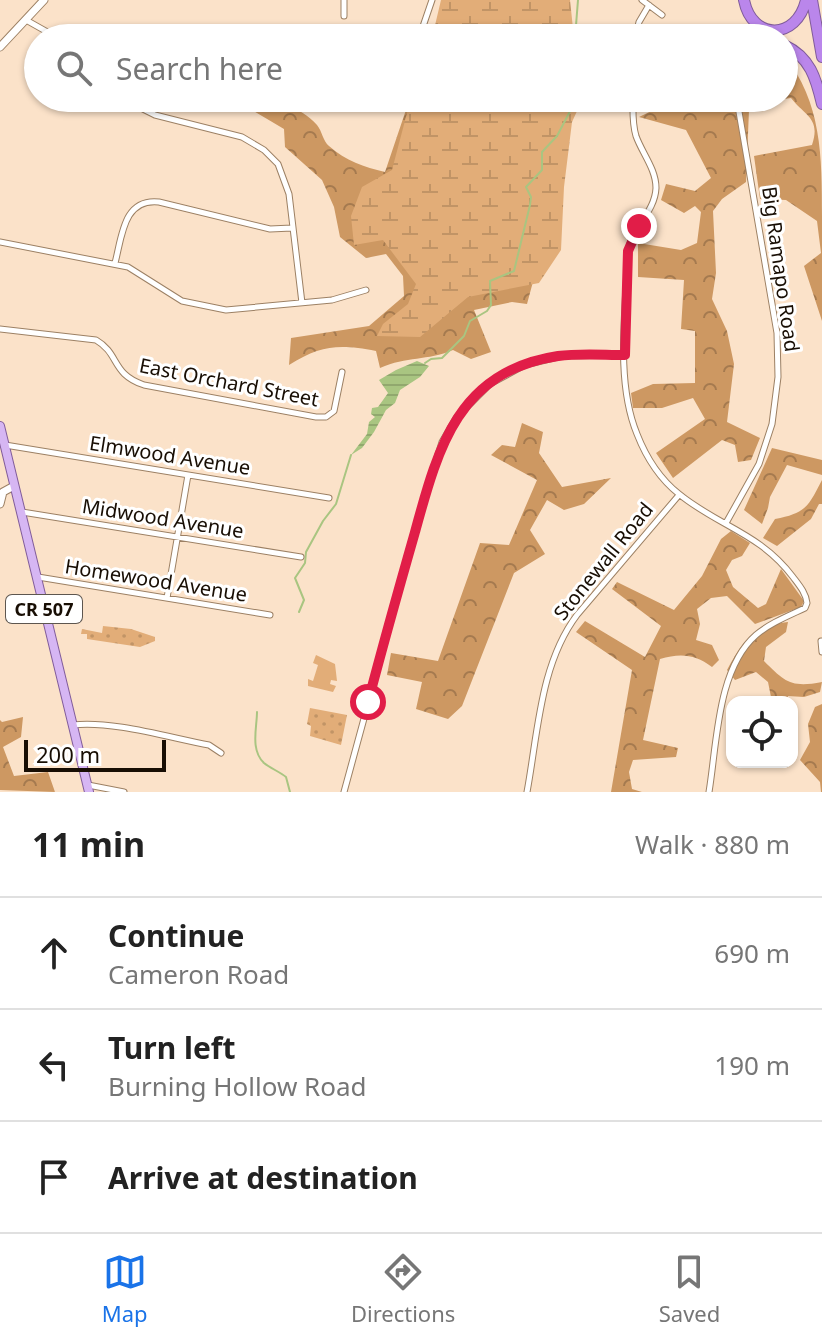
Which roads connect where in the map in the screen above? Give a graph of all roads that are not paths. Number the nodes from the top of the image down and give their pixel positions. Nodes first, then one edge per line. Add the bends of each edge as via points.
1 (44, 0) edge
2 (344, 0) edge
3 (432, 0) edge
4 (642, 0) edge
5 (737, 0) edge
6 (744, 0) edge
7 (809, 0) edge
8 (649, 5) junction
9 (662, 15) dead end
10 (344, 16) dead end
11 (26, 20) junction
12 (33, 24) edge
13 (424, 24) edge
14 (638, 24) edge
15 (748, 24) edge
16 (758, 24) edge
17 (792, 24) edge
18 (0, 47) edge
19 (798, 52) edge
20 (822, 57) edge
21 (822, 104) edge
22 (149, 112) edge
23 (633, 112) edge
24 (739, 112) edge
25 (292, 228) junction
26 (0, 242) edge
27 (115, 263) junction
28 (366, 290) dead end
29 (302, 303) junction
30 (0, 329) edge
31 (625, 355) junction
32 (342, 372) dead end
33 (0, 426) edge
34 (5, 445) junction
35 (188, 475) junction
36 (14, 486) junction
37 (679, 495) junction
38 (329, 498) dead end
39 (0, 504) edge
40 (20, 512) junction
41 (726, 523) junction
42 (177, 537) junction
43 (301, 557) dead end
44 (36, 577) junction
45 (167, 598) junction
46 (270, 615) dead end
47 (821, 641) edge
48 (822, 652) edge
49 (73, 725) junction
50 (221, 753) dead end
51 (88, 788) edge
52 (124, 792) edge
53 (344, 792) edge
54 (527, 792) edge
55 (709, 792) edge

1 - 11 main road
2 - 10 street
3 - 13 street
4 - 8 street
5 - 15 highway
6 - 16 highway
7 - 17 highway
7 - 20 highway
8 - 9 street
8 - 14 street
11 - 12 street
11 - 18 main road
19 - 21 highway via 810,66
22 - 25 street via 242,137 264,150 287,184
23 - 31 street via 634,131 656,186 651,207 630,244
24 - 41 street, Big Ramapo Road via 777,333 778,377 772,424 759,464
25 - 27 street via 270,229 148,201 129,214
25 - 29 street
26 - 27 street
27 - 29 street via 191,304 238,311
28 - 29 street
30 - 32 street, East Orchard Street via 96,340 108,349 121,373 144,385 316,417 334,411
31 - 37 street via 626,396 637,435 657,471
31 - 53 street via 562,356 525,365 490,384 455,421 423,502
33 - 34 main road, CR 507
34 - 35 street, Elmwood Avenue
34 - 36 main road, CR 507
35 - 38 street, Elmwood Avenue
35 - 42 street
36 - 39 main road via 3,492
36 - 40 main road, CR 507
37 - 41 street
37 - 54 street, Stonewall Road via 563,635 549,673
40 - 42 street, Midwood Avenue
40 - 44 main road, CR 507
41 - 55 street via 778,560 807,603 756,636 735,662
42 - 43 street, Midwood Avenue
42 - 45 street
44 - 45 street, Homewood Avenue
44 - 49 main road, CR 507
45 - 46 street, Homewood Avenue
47 - 48 street
49 - 50 street via 109,726 209,745
49 - 51 main road, CR 507
51 - 52 street

